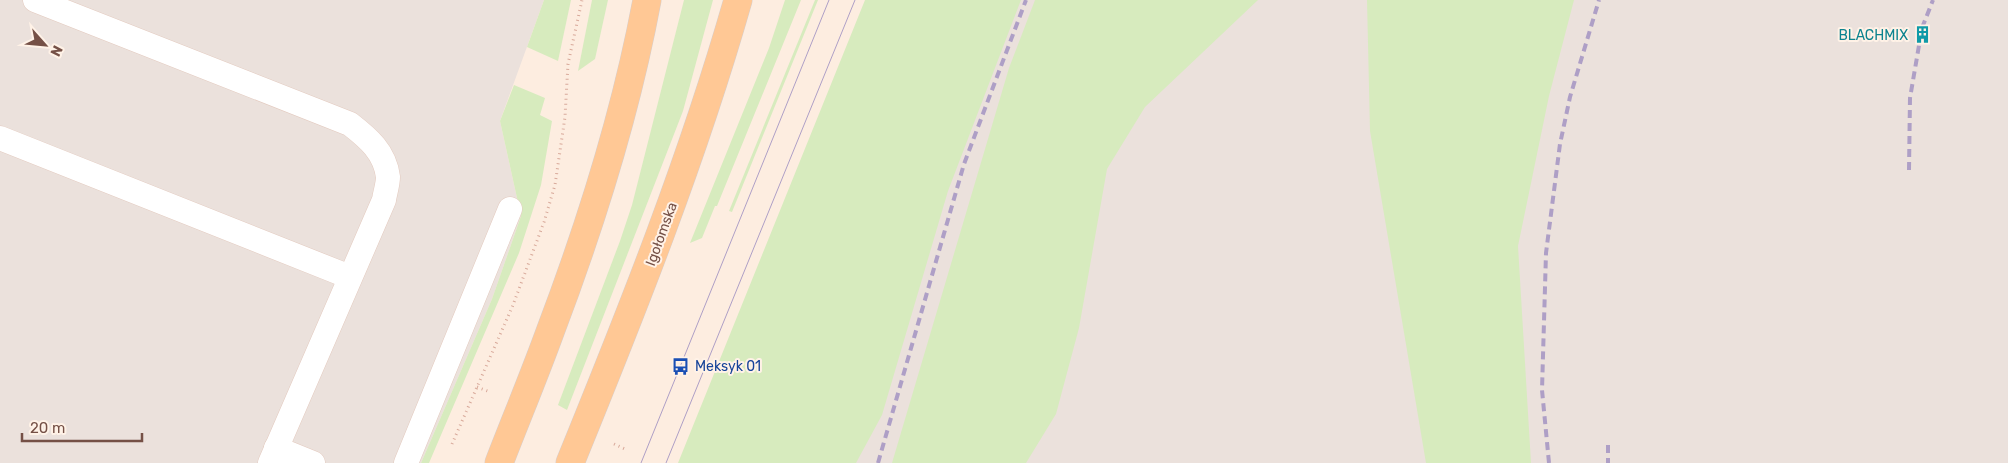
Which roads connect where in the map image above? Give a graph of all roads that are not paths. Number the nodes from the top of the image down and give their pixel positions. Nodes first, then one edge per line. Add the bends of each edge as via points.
1 (36, 0) edge
2 (647, 0) edge
3 (738, 0) edge
4 (0, 138) edge
5 (510, 209) dead end
6 (350, 277) junction
7 (273, 456) edge
8 (313, 463) edge
9 (406, 463) edge
10 (499, 463) edge
11 (570, 463) edge

1 - 6 lane via 350,124 371,140 382,156 388,178 384,200
2 - 10 main road via 631,76 606,167 566,289
3 - 11 main road, Igołomska via 662,232
4 - 6 lane
5 - 9 lane
6 - 7 lane
7 - 8 lane

